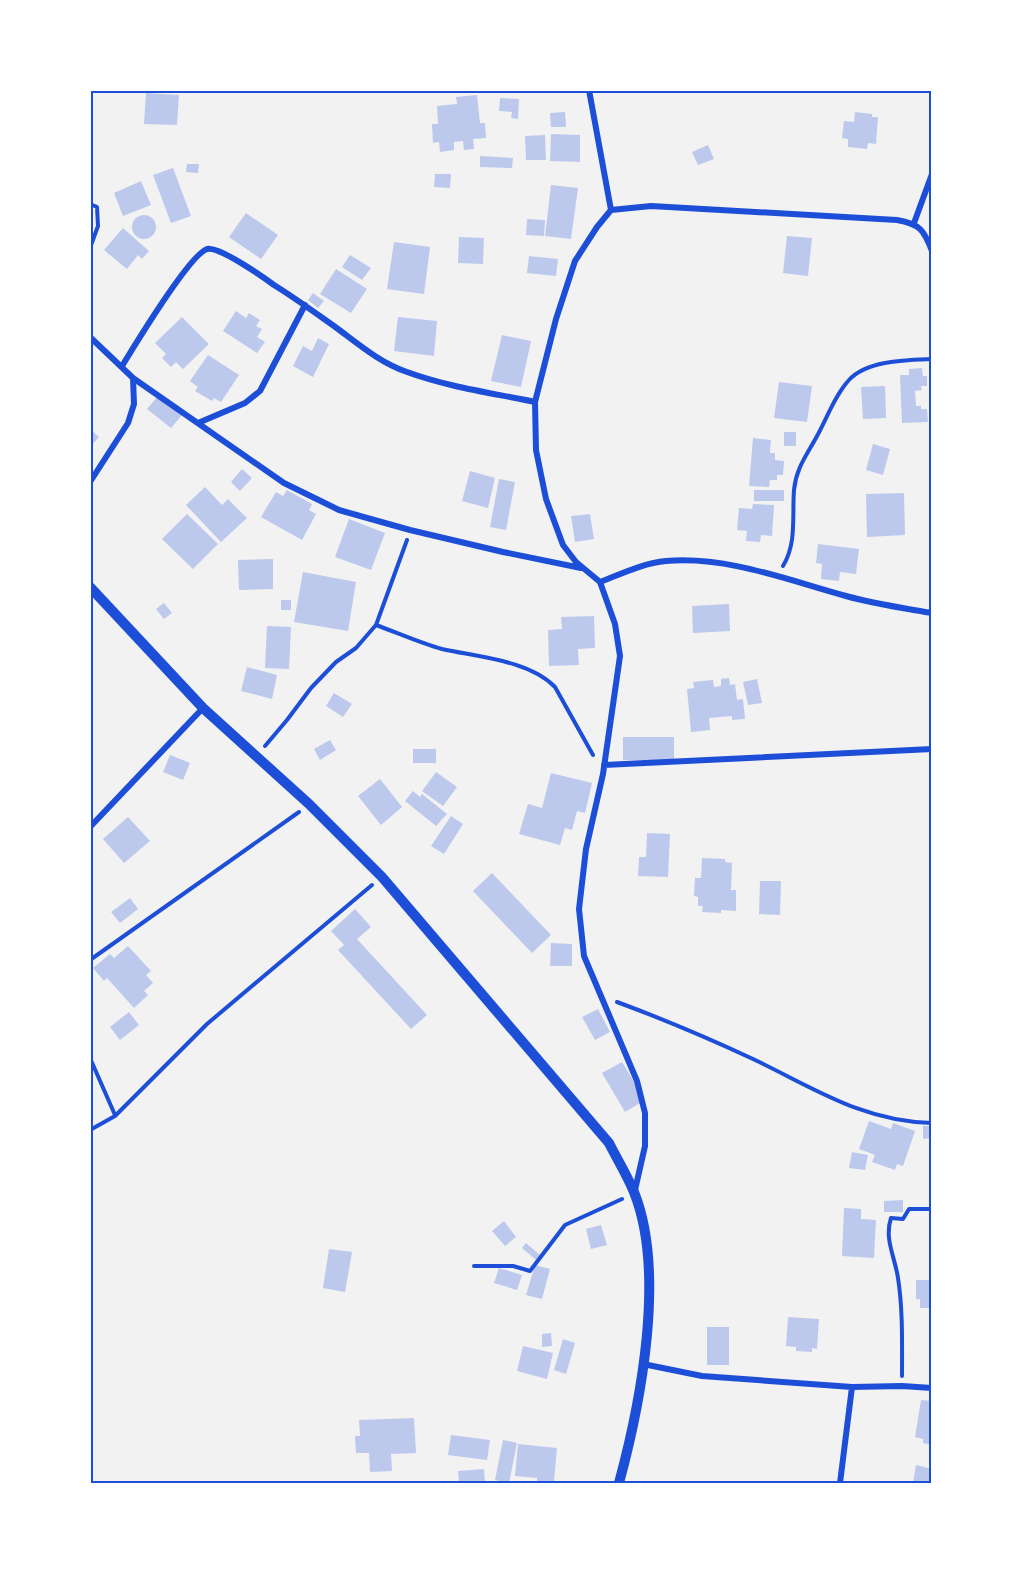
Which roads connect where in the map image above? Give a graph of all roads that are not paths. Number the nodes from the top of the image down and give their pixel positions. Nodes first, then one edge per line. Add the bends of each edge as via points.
1 (589, 90) edge
2 (932, 174) edge
3 (611, 210) junction
4 (914, 223) junction
5 (932, 251) edge
6 (305, 305) junction
7 (90, 337) edge
8 (122, 366) junction
9 (134, 378) junction
10 (535, 402) junction
11 (198, 423) junction
12 (90, 482) edge
13 (584, 568) junction
14 (600, 582) junction
15 (90, 587) edge
16 (932, 613) edge
17 (203, 708) junction
18 (932, 749) edge
19 (604, 765) junction
20 (90, 827) edge
21 (634, 1193) junction
22 (643, 1364) junction
23 (852, 1387) junction
24 (932, 1388) edge
25 (619, 1483) edge
26 (840, 1483) edge

1 - 3 street
2 - 4 street
3 - 4 street via 651,206
3 - 10 street via 576,261 556,319
4 - 5 street via 926,235
6 - 8 street via 213,248 205,250 175,284
6 - 10 street via 372,355 405,372
6 - 11 street via 260,391 245,403
7 - 8 street
8 - 9 street
9 - 11 street
9 - 12 street via 134,404 128,423
10 - 13 street via 536,450 546,499 563,545
11 - 13 street via 284,483 339,510 410,530
13 - 14 street
14 - 16 street via 665,561 704,561
14 - 19 street via 615,624 620,656
15 - 17 street
17 - 20 street
17 - 21 street via 382,877 609,1143
18 - 19 street
19 - 21 street via 586,849 579,909 584,956 637,1081 645,1113 645,1146
21 - 22 street via 649,1272
22 - 23 street via 702,1376
22 - 25 street via 631,1439
23 - 24 street
23 - 26 street

